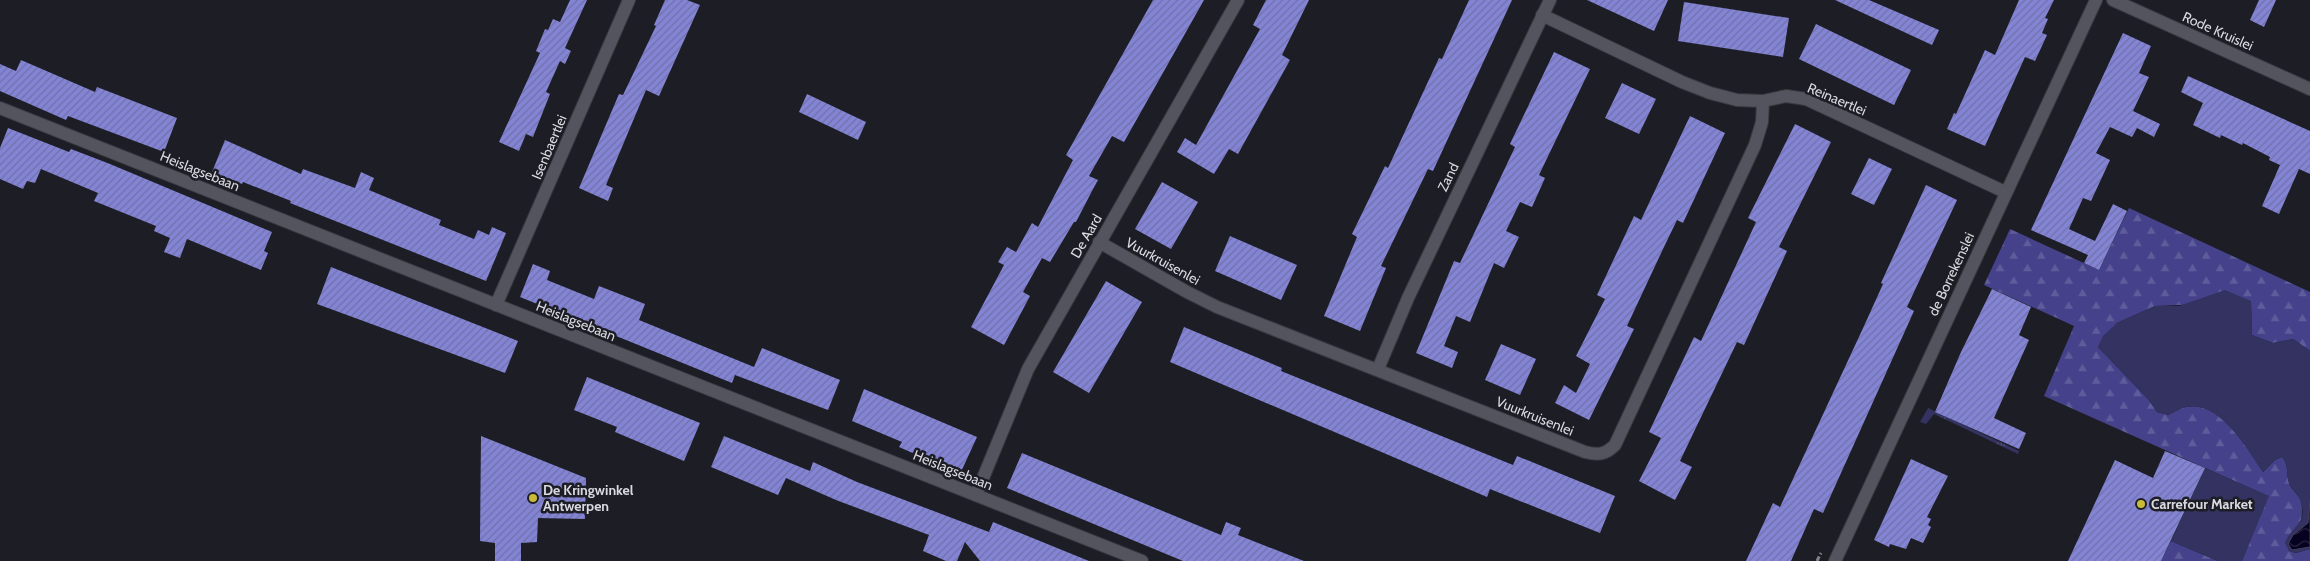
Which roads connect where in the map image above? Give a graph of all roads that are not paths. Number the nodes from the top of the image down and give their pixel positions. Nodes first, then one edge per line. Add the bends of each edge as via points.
1 (629, 0) edge
2 (1238, 0) edge
3 (1550, 0) edge
4 (2096, 0) edge
5 (2113, 0) edge
6 (1542, 15) junction
7 (2310, 89) edge
8 (1763, 101) junction
9 (0, 108) edge
10 (2005, 192) junction
11 (1099, 242) junction
12 (496, 305) junction
13 (1378, 370) junction
14 (976, 495) junction
15 (1142, 561) edge
16 (1834, 561) edge

1 - 12 street, Isenbaertlei
2 - 11 street, De Aard
3 - 6 street, Zand
4 - 10 street, de Borrekenslei
5 - 7 street, Rode Kruislei
6 - 8 street, Reinaertlei via 1700,89 1737,100
6 - 13 street, Zand via 1416,280
8 - 10 street, Reinaertlei via 1786,96 1806,99
8 - 13 street, Vuurkruisenlei via 1762,122 1755,145 1615,445 1609,451 1598,455 1585,452
9 - 12 street, Heislagsebaan
10 - 16 street, de Borrekenslei
11 - 13 street, Vuurkruisenlei via 1217,307
11 - 14 street, De Aard via 1028,369
12 - 14 street, Heislagsebaan
14 - 15 street, Heislagsebaan

